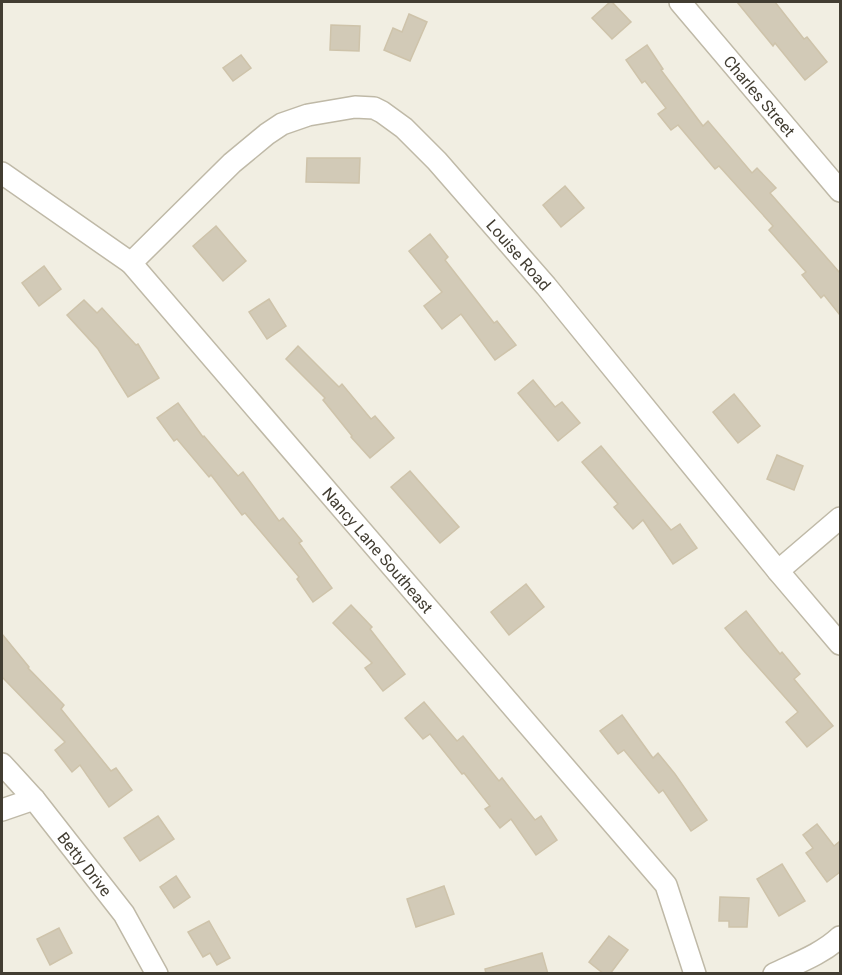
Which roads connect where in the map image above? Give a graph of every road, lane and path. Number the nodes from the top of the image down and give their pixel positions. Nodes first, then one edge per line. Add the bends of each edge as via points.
1 (680, 2) edge
2 (2, 173) edge
3 (840, 191) edge
4 (131, 263) junction
5 (840, 518) edge
6 (778, 571) junction
7 (840, 644) edge
8 (2, 764) edge
9 (34, 799) junction
10 (2, 810) edge
11 (840, 938) edge
12 (157, 974) edge
13 (695, 974) edge
14 (774, 974) edge

1 - 3 street, Charles Street
2 - 4 street, Nancy Lane Southeast
4 - 6 street, Louise Road via 232,163 282,124 308,115 374,108 404,128 437,161 546,286
4 - 13 street, Nancy Lane Southeast via 666,885
5 - 6 street
6 - 7 street, Louise Road
8 - 9 street, Betty Drive
9 - 10 street
9 - 12 street, Betty Drive via 123,914
11 - 14 street

